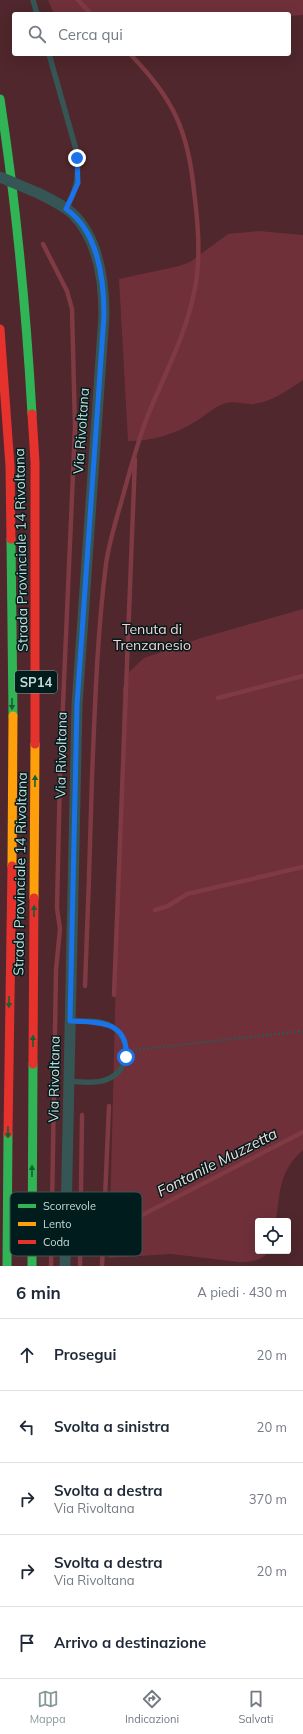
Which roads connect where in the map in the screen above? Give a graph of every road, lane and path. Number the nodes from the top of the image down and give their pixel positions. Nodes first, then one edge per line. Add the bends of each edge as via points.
1 (33, 0) edge
2 (36, 12) edge
3 (50, 56) edge
4 (0, 99) edge
5 (0, 177) edge
6 (66, 209) junction
7 (0, 329) edge
8 (3, 691) dead end
9 (12, 793) junction
10 (70, 1021) junction
11 (303, 1031) edge
12 (126, 1051) junction
13 (68, 1081) junction
14 (32, 1192) edge
15 (66, 1192) edge
16 (32, 1256) edge
17 (65, 1256) edge
18 (7, 1266) edge
19 (32, 1266) edge
20 (65, 1266) edge

1 - 2 lane
3 - 6 lane via 78,164 78,183
14 -> 4 highway, Strada Provinciale 14 Rivoltana / SP14 via 35,462 26,315 10,165
5 - 6 street, Via Rivoltana, bridge via 38,193
6 - 10 street, Via Rivoltana via 83,227 97,256 102,273 104,299 77,705
7 -> 9 highway, Strada Provinciale 14 Rivoltana / SP14 via 10,466
8 - 9 highway, SP14
9 -> 18 highway, Strada Provinciale 14 Rivoltana / SP14
10 - 12 lane via 109,1025 123,1038
10 - 13 street, Via Rivoltana
11 - 12 path
12 - 13 lane via 122,1067 112,1077 98,1082
13 - 15 street, Via Rivoltana
19 -> 16 highway, Strada Provinciale 14 Rivoltana / SP14
17 - 20 street, Via Rivoltana

